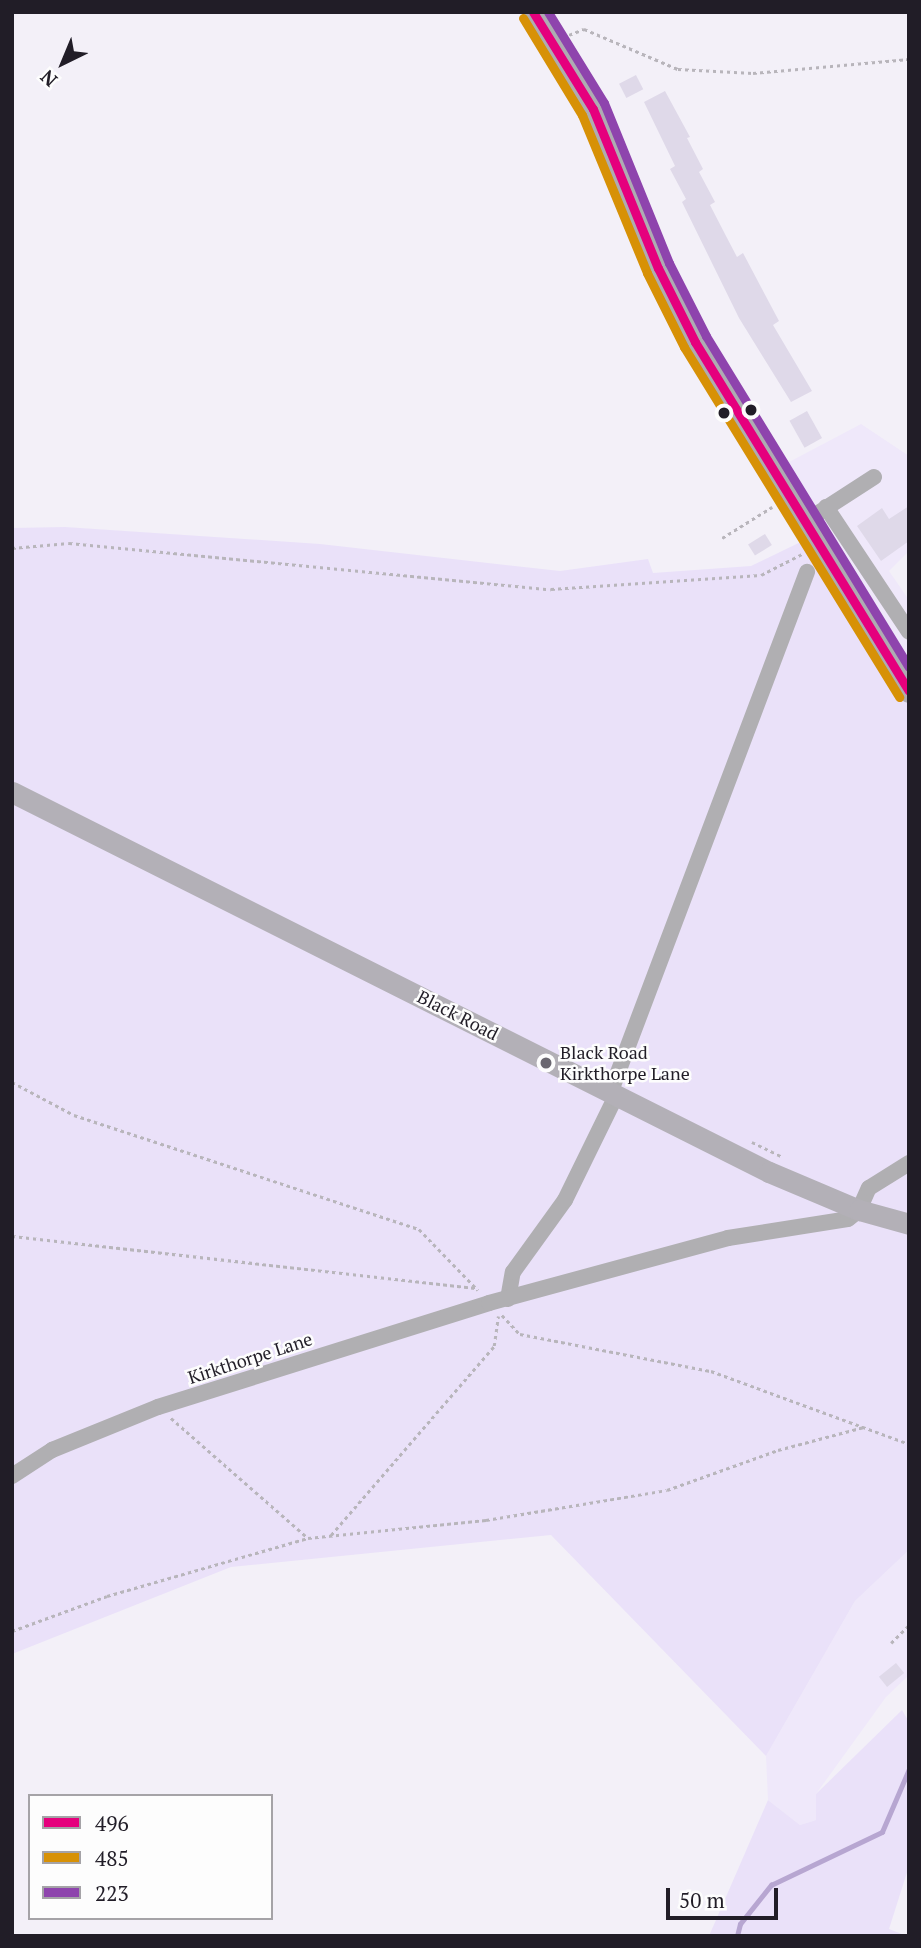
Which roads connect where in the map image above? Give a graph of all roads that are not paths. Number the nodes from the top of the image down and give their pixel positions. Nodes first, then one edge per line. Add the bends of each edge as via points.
1 (538, 15) edge
2 (874, 477) dead end
3 (826, 507) junction
4 (806, 521) junction
5 (807, 572) dead end
6 (909, 632) edge
7 (909, 691) edge
8 (12, 792) edge
9 (614, 1092) junction
10 (909, 1163) edge
11 (859, 1210) junction
12 (909, 1224) edge
13 (508, 1298) junction
14 (12, 1476) edge

1 - 4 highway via 593,109 695,342
2 - 3 street
3 - 4 street
3 - 6 street
4 - 7 highway
5 - 9 street
8 - 9 main road, Black Road
9 - 11 main road, Black Road via 769,1172
9 - 13 street via 565,1200 513,1272
10 - 11 street via 869,1188
11 - 12 main road, Black Road
11 - 13 street, Kirkthorpe Lane via 848,1219 728,1238
13 - 14 street, Kirkthorpe Lane via 158,1407 52,1450

